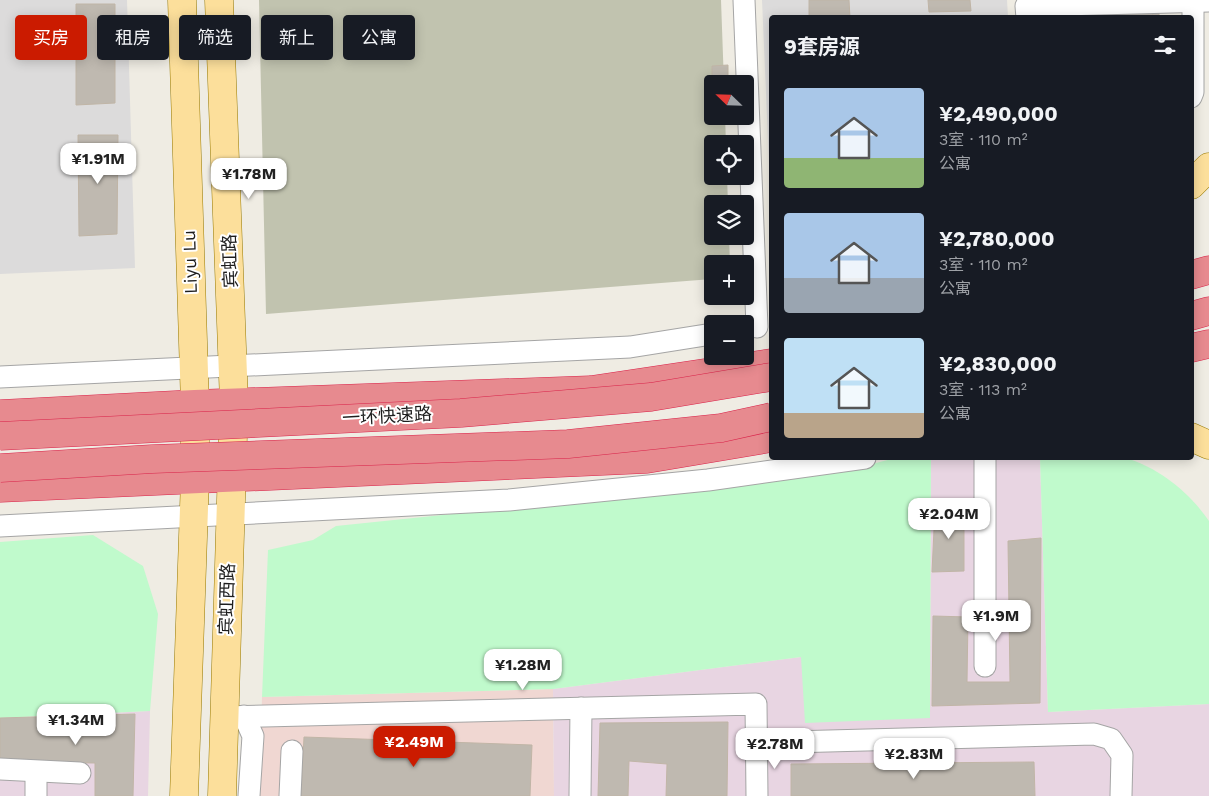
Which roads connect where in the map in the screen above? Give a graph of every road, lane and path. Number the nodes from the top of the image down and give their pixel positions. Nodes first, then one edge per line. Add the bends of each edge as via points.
1 (182, 0) edge
2 (219, 0) edge
3 (744, 0) edge
4 (1201, 1) edge
5 (1027, 15) edge
6 (1194, 81) edge
7 (1209, 167) edge
8 (1194, 182) edge
9 (1209, 270) edge
10 (1194, 274) edge
11 (1209, 287) edge
12 (1194, 290) edge
13 (1209, 311) edge
14 (1194, 315) edge
15 (758, 327) edge
16 (704, 335) edge
17 (1209, 344) edge
18 (1194, 347) edge
19 (769, 363) edge
20 (233, 365) junction
21 (194, 367) junction
22 (0, 377) edge
23 (769, 377) edge
24 (234, 402) junction
25 (195, 404) junction
26 (0, 414) edge
27 (769, 417) edge
28 (0, 436) edge
29 (1194, 437) edge
30 (769, 438) edge
31 (1209, 444) edge
32 (851, 460) edge
33 (985, 460) edge
34 (0, 468) edge
35 (233, 478) junction
36 (195, 479) junction
37 (0, 488) edge
38 (230, 514) junction
39 (194, 516) junction
40 (0, 526) edge
41 (985, 666) dead end
42 (581, 708) junction
43 (234, 717) junction
44 (757, 744) junction
45 (292, 751) dead end
46 (0, 769) edge
47 (36, 772) junction
48 (80, 773) dead end
49 (36, 796) edge
50 (184, 796) edge
51 (222, 796) edge
52 (249, 796) edge
53 (290, 796) edge
54 (580, 796) edge
55 (757, 796) edge
56 (1121, 796) edge

1 - 21 main road, Liyu Lu
2 - 20 main road, 宾虹路
3 - 15 street
4 - 5 street via 1026,6
4 - 6 street
7 - 8 main road
9 - 10 highway
11 - 12 highway
13 - 14 highway
16 - 20 street via 630,347
17 - 18 highway
19 - 24 highway via 591,390
20 - 21 street
20 - 24 main road, 宾虹路
21 - 22 street
21 - 25 main road, Liyu Lu
23 - 28 highway, 一环快速路, bridge via 651,396 461,413
24 - 25 highway
24 - 35 main road, 宾虹西路
25 - 26 highway
25 - 36 main road, 宾虹西路
27 - 34 highway, 一环快速路, bridge via 721,428 568,444 152,459
29 - 31 main road
30 - 35 highway via 647,459
32 - 38 street via 708,480 509,500
33 - 41 street
35 - 36 highway
35 - 38 main road, 宾虹西路
36 - 37 highway
36 - 39 main road, 宾虹西路
38 - 39 street
38 - 43 main road, 宾虹西路
39 - 40 street
39 - 50 main road, 宾虹西路
42 - 43 street
42 - 44 street via 756,704
42 - 54 street
43 - 51 main road, 宾虹西路
43 - 52 street via 252,736
44 - 55 street
44 - 56 street via 1094,734 1111,739 1122,755
45 - 53 street
46 - 47 street
47 - 48 street
47 - 49 street

